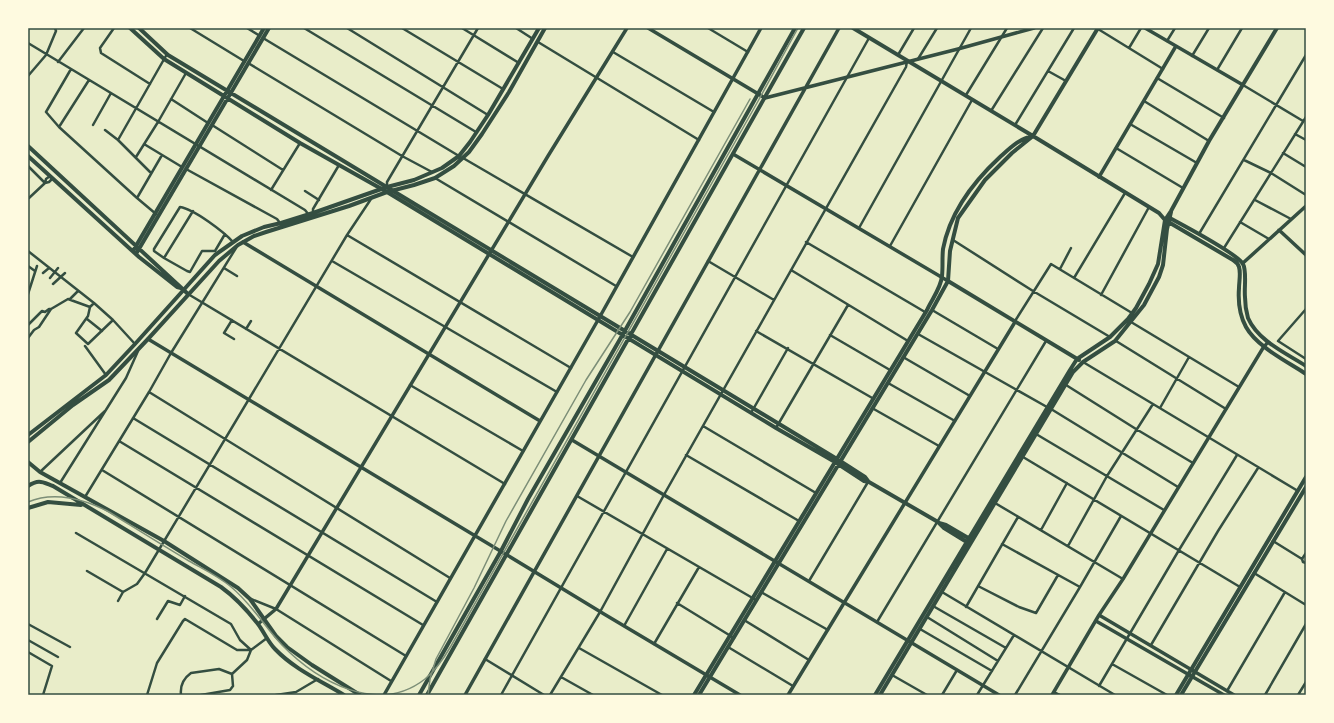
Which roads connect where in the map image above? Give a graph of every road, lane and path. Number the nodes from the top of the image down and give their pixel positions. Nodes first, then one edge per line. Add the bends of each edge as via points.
1 (55, 28) edge
2 (84, 28) edge
3 (114, 28) edge
4 (130, 28) edge
5 (139, 28) edge
6 (190, 28) edge
7 (248, 28) edge
8 (264, 28) edge
9 (269, 28) edge
10 (304, 28) edge
11 (347, 28) edge
12 (402, 28) edge
13 (462, 28) edge
14 (478, 28) edge
15 (516, 28) edge
16 (540, 28) edge
17 (545, 28) edge
18 (627, 28) edge
19 (648, 28) edge
20 (708, 28) edge
21 (761, 28) edge
22 (795, 28) edge
23 (804, 28) edge
24 (839, 28) edge
25 (853, 28) edge
26 (914, 28) edge
27 (936, 28) edge
28 (971, 28) edge
29 (1006, 28) edge
30 (1034, 28) edge
31 (1042, 28) edge
32 (1074, 28) edge
33 (1098, 28) edge
34 (1140, 28) edge
35 (1145, 28) edge
36 (1175, 28) edge
37 (1209, 28) edge
38 (1242, 28) edge
39 (1277, 28) edge
40 (473, 35) junction
41 (261, 37) junction
42 (869, 38) junction
43 (1001, 38) junction
44 (533, 39) junction
45 (1167, 41) junction
46 (538, 42) junction
47 (28, 43) edge
48 (1176, 46) junction
49 (1129, 48) junction
50 (958, 49) junction
51 (613, 52) junction
52 (748, 52) junction
53 (46, 54) junction
54 (167, 54) junction
55 (898, 55) junction
56 (1192, 56) junction
57 (1306, 56) edge
58 (164, 59) junction
59 (918, 59) junction
60 (908, 61) junction
61 (58, 62) junction
62 (246, 62) junction
63 (458, 62) junction
64 (519, 63) junction
65 (71, 69) junction
66 (1163, 69) junction
67 (1216, 70) junction
68 (1048, 71) junction
69 (186, 73) junction
70 (28, 76) edge
71 (848, 77) junction
72 (597, 78) junction
73 (1157, 78) junction
74 (732, 79) junction
75 (89, 80) junction
76 (941, 81) junction
77 (1066, 81) junction
78 (150, 84) junction
79 (1243, 85) junction
80 (443, 87) junction
81 (806, 88) junction
82 (504, 89) junction
83 (229, 92) junction
84 (111, 93) junction
85 (758, 94) junction
86 (966, 96) junction
87 (226, 97) junction
88 (765, 98) junction
89 (171, 99) junction
90 (972, 99) junction
91 (1144, 101) junction
92 (432, 105) junction
93 (1276, 105) junction
94 (136, 109) junction
95 (991, 111) junction
96 (714, 112) junction
97 (488, 115) junction
98 (1306, 117) edge
99 (1224, 118) junction
100 (1303, 121) junction
101 (158, 122) junction
102 (210, 124) junction
103 (1130, 124) junction
104 (93, 125) dead end
105 (1015, 125) junction
106 (59, 127) junction
107 (105, 130) dead end
108 (417, 130) junction
109 (477, 132) junction
110 (1296, 134) junction
111 (1033, 136) junction
112 (118, 140) junction
113 (699, 140) junction
114 (1306, 140) edge
115 (1210, 141) junction
116 (300, 143) junction
117 (144, 144) junction
118 (28, 146) edge
119 (197, 146) junction
120 (1116, 148) junction
121 (1283, 153) junction
122 (733, 154) junction
123 (162, 155) junction
124 (28, 156) edge
125 (402, 156) junction
126 (461, 157) junction
127 (136, 158) junction
128 (1244, 160) junction
129 (1197, 163) junction
130 (339, 165) junction
131 (28, 166) edge
132 (1306, 167) edge
133 (184, 168) junction
134 (283, 170) junction
135 (760, 170) junction
136 (151, 173) junction
137 (432, 173) junction
138 (1271, 173) junction
139 (51, 177) junction
140 (1099, 177) junction
141 (435, 178) junction
142 (45, 183) junction
143 (787, 186) junction
144 (387, 187) junction
145 (1182, 188) junction
146 (381, 189) junction
147 (271, 190) junction
148 (305, 191) dead end
149 (393, 191) junction
150 (387, 192) junction
151 (370, 193) junction
152 (1124, 193) junction
153 (525, 194) junction
154 (1306, 195) edge
155 (30, 198) dead end
156 (137, 198) junction
157 (371, 198) junction
158 (319, 200) junction
159 (1254, 200) junction
160 (1306, 206) edge
161 (1149, 207) junction
162 (826, 208) junction
163 (193, 212) junction
164 (157, 214) junction
165 (311, 214) junction
166 (1166, 218) junction
167 (1291, 219) junction
168 (509, 222) junction
169 (1240, 222) junction
170 (281, 223) junction
171 (859, 228) junction
172 (1279, 230) junction
173 (226, 234) junction
174 (1199, 234) junction
175 (347, 235) junction
176 (1269, 239) junction
177 (952, 240) junction
178 (233, 242) junction
179 (243, 242) junction
180 (806, 242) junction
181 (238, 244) junction
182 (890, 246) junction
183 (138, 247) junction
184 (1071, 248) dead end
185 (1223, 249) junction
186 (492, 250) junction
187 (28, 251) edge
188 (134, 253) junction
189 (489, 254) junction
190 (1306, 255) edge
191 (633, 257) junction
192 (164, 258) junction
193 (332, 261) junction
194 (708, 261) junction
195 (1243, 263) junction
196 (28, 266) edge
197 (37, 266) dead end
198 (48, 268) junction
199 (58, 268) dead end
200 (224, 268) junction
201 (1060, 269) junction
202 (791, 270) junction
203 (35, 271) junction
204 (54, 272) junction
205 (43, 273) dead end
206 (66, 273) dead end
207 (237, 276) dead end
208 (61, 277) junction
209 (735, 277) junction
210 (50, 278) dead end
211 (942, 278) junction
212 (1074, 278) junction
213 (28, 281) edge
214 (948, 281) junction
215 (31, 283) junction
216 (53, 284) dead end
217 (317, 286) junction
218 (616, 286) junction
219 (78, 290) junction
220 (182, 290) junction
221 (1033, 291) junction
222 (28, 294) edge
223 (188, 294) junction
224 (1101, 295) junction
225 (70, 299) junction
226 (774, 300) junction
227 (202, 302) junction
228 (460, 303) junction
229 (94, 304) junction
230 (848, 305) junction
231 (90, 307) junction
232 (51, 309) junction
233 (1306, 309) edge
234 (932, 310) junction
235 (926, 312) junction
236 (1132, 314) junction
237 (599, 318) junction
238 (87, 319) junction
239 (113, 320) junction
240 (232, 320) junction
241 (251, 321) dead end
242 (1015, 322) junction
243 (1131, 322) junction
244 (28, 326) edge
245 (445, 327) junction
246 (246, 329) junction
247 (756, 330) junction
248 (102, 331) junction
249 (914, 332) junction
250 (624, 333) junction
251 (918, 334) junction
252 (830, 335) junction
253 (630, 337) junction
254 (1110, 337) junction
255 (28, 338) edge
256 (148, 339) junction
257 (234, 339) dead end
258 (1046, 341) junction
259 (1116, 341) junction
260 (910, 342) junction
261 (1268, 342) junction
262 (136, 344) junction
263 (85, 346) dead end
264 (1264, 346) junction
265 (139, 348) junction
266 (788, 348) junction
267 (280, 349) junction
268 (998, 349) junction
269 (171, 353) junction
270 (657, 353) junction
271 (429, 354) junction
272 (1189, 356) junction
273 (903, 357) junction
274 (1077, 359) junction
275 (1306, 359) edge
276 (1083, 362) junction
277 (814, 364) junction
278 (1306, 366) edge
279 (571, 368) junction
280 (684, 369) junction
281 (890, 370) junction
282 (985, 371) junction
283 (1306, 374) edge
284 (106, 375) junction
285 (1177, 378) junction
286 (888, 383) junction
287 (410, 385) junction
288 (1066, 385) junction
289 (1239, 387) junction
290 (1017, 390) junction
291 (149, 392) junction
292 (557, 392) junction
293 (722, 392) junction
294 (970, 396) junction
295 (249, 400) junction
296 (875, 400) junction
297 (1153, 404) junction
298 (871, 407) junction
299 (107, 408) junction
300 (1049, 408) junction
301 (1160, 408) junction
302 (1226, 409) junction
303 (752, 411) junction
304 (392, 416) junction
305 (132, 418) junction
306 (540, 421) junction
307 (954, 421) junction
308 (702, 426) junction
309 (777, 427) junction
310 (1136, 429) junction
311 (1036, 434) junction
312 (28, 435) edge
313 (1208, 438) junction
314 (225, 440) junction
315 (572, 440) junction
316 (119, 441) junction
317 (28, 442) edge
318 (939, 446) junction
319 (523, 451) junction
320 (1122, 453) junction
321 (599, 455) junction
322 (686, 455) junction
323 (1237, 455) junction
324 (1023, 457) junction
325 (28, 462) edge
326 (838, 462) junction
327 (1193, 463) junction
328 (210, 465) junction
329 (361, 467) junction
330 (1258, 468) junction
331 (102, 470) junction
332 (40, 472) junction
333 (626, 472) junction
334 (45, 475) junction
335 (1107, 476) junction
336 (1306, 477) edge
337 (43, 482) junction
338 (869, 482) junction
339 (60, 483) junction
340 (1067, 483) junction
341 (505, 484) junction
342 (28, 486) edge
343 (1178, 487) junction
344 (1306, 487) edge
345 (197, 488) junction
346 (1298, 491) junction
347 (816, 493) junction
348 (664, 494) junction
349 (1302, 494) junction
350 (576, 496) junction
351 (820, 496) junction
352 (85, 497) junction
353 (1094, 499) junction
354 (905, 503) junction
355 (995, 503) junction
356 (85, 505) junction
357 (28, 508) edge
358 (336, 508) junction
359 (1164, 510) junction
360 (604, 512) junction
361 (1121, 516) junction
362 (179, 517) junction
363 (1018, 517) junction
364 (801, 522) junction
365 (938, 522) junction
366 (1041, 530) junction
367 (322, 532) junction
368 (76, 533) dead end
369 (1150, 533) junction
370 (643, 534) junction
371 (475, 535) junction
372 (1269, 538) junction
373 (164, 541) junction
374 (969, 541) junction
375 (1274, 541) junction
376 (1002, 544) junction
377 (1068, 546) junction
378 (667, 549) junction
379 (159, 550) junction
380 (1178, 550) junction
381 (501, 551) junction
382 (1306, 553) edge
383 (507, 554) junction
384 (308, 555) junction
385 (1302, 559) junction
386 (777, 562) junction
387 (1095, 562) junction
388 (1199, 562) junction
389 (1306, 564) edge
390 (699, 567) junction
391 (87, 571) dead end
392 (534, 572) junction
393 (145, 573) junction
394 (1254, 573) junction
395 (1058, 575) junction
396 (450, 578) junction
397 (1122, 579) junction
398 (809, 581) junction
399 (290, 585) junction
400 (978, 586) junction
401 (1080, 587) junction
402 (1240, 587) junction
403 (561, 588) junction
404 (123, 592) junction
405 (762, 592) junction
406 (942, 592) junction
407 (1285, 592) junction
408 (185, 596) junction
409 (250, 599) junction
410 (754, 599) junction
411 (118, 601) dead end
412 (437, 602) junction
413 (677, 603) junction
414 (845, 603) junction
415 (1306, 605) edge
416 (933, 606) junction
417 (966, 607) junction
418 (276, 609) junction
419 (600, 612) junction
420 (1099, 615) junction
421 (927, 617) junction
422 (157, 619) dead end
423 (264, 619) junction
424 (744, 620) junction
425 (1096, 621) junction
426 (877, 622) junction
427 (28, 624) edge
428 (258, 624) junction
429 (1306, 624) edge
430 (423, 625) junction
431 (624, 626) junction
432 (920, 629) junction
433 (828, 630) junction
434 (1130, 633) junction
435 (1014, 635) junction
436 (267, 637) junction
437 (732, 637) junction
438 (1127, 639) junction
439 (28, 640) edge
440 (909, 642) junction
441 (654, 644) junction
442 (1150, 645) junction
443 (70, 647) dead end
444 (728, 647) junction
445 (578, 648) junction
446 (1006, 648) junction
447 (251, 650) junction
448 (28, 652) edge
449 (1041, 652) junction
450 (406, 656) junction
451 (58, 657) dead end
452 (484, 659) junction
453 (809, 660) junction
454 (998, 661) junction
455 (1112, 664) junction
456 (1068, 668) junction
457 (957, 670) junction
458 (992, 671) junction
459 (1193, 671) junction
460 (232, 674) junction
461 (512, 675) junction
462 (892, 675) junction
463 (708, 676) junction
464 (1190, 676) junction
465 (561, 677) junction
466 (318, 679) junction
467 (391, 682) junction
468 (1306, 682) edge
469 (983, 685) junction
470 (794, 686) junction
471 (1099, 686) junction
472 (1227, 690) junction
473 (1053, 693) edge
474 (42, 695) edge
475 (147, 695) edge
476 (182, 695) edge
477 (201, 695) edge
478 (276, 695) edge
479 (344, 695) edge
480 (360, 695) edge
481 (384, 695) edge
482 (419, 695) edge
483 (427, 695) edge
484 (464, 695) edge
485 (501, 695) edge
486 (544, 695) edge
487 (550, 695) edge
488 (593, 695) edge
489 (662, 695) edge
490 (694, 695) edge
491 (699, 695) edge
492 (740, 695) edge
493 (788, 695) edge
494 (875, 695) edge
495 (880, 695) edge
496 (927, 695) edge
497 (942, 695) edge
498 (977, 695) edge
499 (999, 695) edge
500 (1015, 695) edge
501 (1060, 695) edge
502 (1115, 695) edge
503 (1167, 695) edge
504 (1176, 695) edge
505 (1181, 695) edge
506 (1224, 695) edge
507 (1234, 695) edge
508 (1265, 695) edge
509 (1298, 695) edge

1 - 53 street
2 - 61 street
3 - 78 street via 100,48 101,53
4 - 58 main road
5 - 54 main road
6 - 62 street
7 - 41 street
8 - 41 main road
9 - 41 main road
10 - 92 street
11 - 80 street
12 - 63 street
13 - 40 street
14 - 40 street
15 - 44 street
16 - 44 main road
17 - 46 main road
18 - 51 street
19 - 74 street
20 - 52 street
21 - 52 street
22 - 85 main road
23 - 88 main road
24 - 81 street
25 - 42 main road
26 - 55 street
27 - 59 street
28 - 50 street
29 - 43 street
30 - 43 street
31 - 95 street
32 - 68 street
33 - 49 street
33 - 77 main road
34 - 49 street
35 - 45 street
36 - 45 street
37 - 56 street
38 - 67 street
39 - 79 main road
40 - 63 street
40 - 64 street
41 - 62 main road
41 - 108 street
42 - 55 main road
42 - 71 street
43 - 50 street
43 - 86 street
44 - 64 main road
45 - 48 street
46 - 72 street
46 - 126 main road via 482,134
47 - 53 street
48 - 56 street
48 - 66 street
49 - 66 street
50 - 59 street
50 - 76 street
51 - 72 street
51 - 96 street
52 - 74 street
53 - 61 street
53 - 70 street
54 - 58 street
54 - 83 main road
55 - 60 main road
56 - 67 street
57 - 93 street
58 - 69 main road
58 - 78 street
59 - 60 street
60 - 71 street
60 - 76 main road
60 - 162 street
61 - 65 street
62 - 83 main road
62 - 125 street
63 - 80 street
63 - 82 street
64 - 82 main road
65 - 75 street
65 - 106 street via 46,112
66 - 73 street
67 - 79 street
68 - 77 street
68 - 105 street
69 - 87 main road
69 - 89 street
71 - 81 street
71 - 143 street
72 - 113 street
72 - 153 street
73 - 91 street
73 - 99 street
74 - 85 street
74 - 96 street
75 - 84 street
75 - 106 street
76 - 86 main road
76 - 171 street
77 - 111 main road
78 - 94 street
79 - 93 street
79 - 99 main road
80 - 92 street
80 - 97 street
81 - 88 street
81 - 135 street
82 - 97 main road
83 - 87 main road
83 - 144 main road
84 - 94 street
84 - 104 street
85 - 88 street
85 - 250 main road
86 - 90 main road
87 - 102 main road
87 - 116 main road
88 - 122 main road
89 - 101 street
89 - 102 street
90 - 95 main road
90 - 182 street
91 - 103 street
91 - 115 street
92 - 108 street
92 - 109 street
93 - 100 street
93 - 128 street
94 - 101 street
94 - 112 street
95 - 105 main road
96 - 113 street
97 - 109 main road
98 - 100 street
99 - 115 main road
100 - 110 street
101 - 117 street
101 - 119 street
102 - 119 main road
102 - 134 street
103 - 120 street
103 - 129 street
105 - 111 main road
106 - 156 street
107 - 112 street
108 - 125 street
108 - 126 street
109 - 126 main road
110 - 114 street
110 - 121 street
111 - 140 main road
111 - 177 main road via 985,180 958,218
111 - 211 main road via 1024,137 980,177 952,217 943,249
112 - 127 street
113 - 191 street
115 - 129 main road
116 - 130 main road
116 - 134 street
117 - 123 street
117 - 127 street
118 - 183 main road
119 - 133 main road
119 - 147 street
120 - 140 street
120 - 145 street
121 - 132 street
121 - 138 street
122 - 135 street
122 - 253 main road
123 - 133 street
123 - 136 street
124 - 139 main road
125 - 137 street
125 - 144 street via 387,182
126 - 137 main road
126 - 141 main road via 449,170
126 - 153 street
127 - 136 street
128 - 138 street
128 - 174 street
129 - 145 main road
130 - 146 main road
130 - 158 street
131 - 142 street
133 - 164 main road
133 - 170 street
134 - 147 street
135 - 143 street
135 - 194 street
136 - 156 street
137 - 144 main road
138 - 154 street
138 - 159 street
139 - 142 street via 49,182
139 - 188 main road
140 - 152 main road
141 - 149 main road
141 - 168 street
142 - 155 street
143 - 162 street
143 - 209 street
144 - 146 main road
144 - 149 main road
145 - 166 main road
146 - 150 main road
146 - 151 main road
147 - 165 street
148 - 158 street
149 - 150 main road
149 - 186 main road
150 - 157 main road
150 - 189 main road
151 - 157 street
151 - 165 main road
152 - 161 main road
152 - 212 street
153 - 168 street
153 - 191 street
156 - 164 street
157 - 175 street
157 - 179 main road
158 - 165 street
159 - 167 street
159 - 169 street
160 - 167 street
161 - 166 main road
161 - 224 street
162 - 171 street
162 - 180 street
163 - 173 street
163 - 192 street
163 - 192 street via 179,208 154,249
164 - 183 main road
165 - 170 main road
166 - 174 main road
166 - 236 main road via 1158,264
166 - 243 main road via 1163,265 1159,277 1144,306
166 - 264 main road via 1237,263 1243,320 1249,332
167 - 172 street
168 - 186 street
168 - 218 street
169 - 176 street
169 - 185 street
170 - 178 main road via 255,230
171 - 182 street
172 - 176 street
172 - 190 street
173 - 178 street
173 - 192 street via 215,251 202,251 190,272
174 - 185 main road
175 - 193 street
175 - 228 street
176 - 195 street
177 - 214 main road
177 - 221 street
178 - 220 main road via 215,255
179 - 181 main road
179 - 217 street
180 - 202 street
180 - 235 street
181 - 200 street
181 - 223 main road via 213,266
182 - 211 street
183 - 188 main road
183 - 220 main road
184 - 201 street
185 - 195 main road
186 - 189 street
186 - 237 main road
187 - 198 street
188 - 220 main road
189 - 228 street
189 - 237 main road
191 - 218 street
193 - 217 street
193 - 245 street
194 - 209 street
194 - 270 street
195 - 261 main road via 1248,317 1254,328
196 - 203 street
197 - 203 street
198 - 204 street
198 - 205 street
199 - 204 street
200 - 207 street
200 - 227 street
201 - 212 street
201 - 221 street via 1050,264
202 - 226 street
202 - 230 street
203 - 215 street
204 - 208 street
204 - 210 street
206 - 208 street
208 - 216 street
208 - 219 street
209 - 226 street
209 - 280 street
211 - 214 street
211 - 235 main road
212 - 224 street
213 - 215 street
214 - 234 main road
214 - 242 main road
215 - 222 street
217 - 267 street
217 - 271 street
218 - 237 street
219 - 225 street
219 - 229 street
220 - 223 main road
220 - 262 main road
221 - 242 street
221 - 254 street
223 - 227 street
223 - 256 main road
224 - 236 street
225 - 231 street
225 - 232 street
226 - 247 street
227 - 240 street
227 - 269 street
228 - 245 street
228 - 279 street
229 - 231 street
229 - 239 street
230 - 252 street
230 - 260 street
231 - 238 street
232 - 244 street via 42,311
232 - 255 street
233 - 275 street via 1278,341
234 - 251 main road
234 - 268 street
235 - 249 main road
236 - 254 main road
237 - 250 main road
237 - 279 street
238 - 248 street
238 - 248 street via 76,333 88,344
239 - 248 street
239 - 262 street
240 - 246 street
240 - 257 street via 224,333
241 - 246 street
242 - 258 main road
242 - 268 street
243 - 259 main road
243 - 272 street
245 - 271 street
245 - 292 street
246 - 267 street
247 - 266 street
247 - 293 street
249 - 251 street
249 - 260 main road
250 - 253 main road
250 - 381 main road via 528,499
251 - 260 main road
251 - 282 street
252 - 277 street
252 - 281 street
253 - 270 main road
253 - 315 main road
254 - 274 main road
256 - 265 main road
256 - 269 street
258 - 274 main road
258 - 290 street
259 - 276 main road
259 - 285 street
260 - 273 main road
260 - 281 main road
261 - 264 street
261 - 278 main road
262 - 284 main road
263 - 284 street
264 - 283 main road
264 - 289 street
265 - 299 street via 126,378
265 - 317 main road via 109,380 73,405
266 - 277 street
266 - 303 street
267 - 295 street
267 - 304 street
268 - 282 street
269 - 291 street
269 - 295 street
270 - 280 main road
270 - 321 street
271 - 287 street
271 - 306 street
272 - 285 street
272 - 289 street
273 - 286 main road
273 - 294 street
274 - 276 main road
274 - 300 main road
276 - 288 main road via 1073,372
276 - 297 street
277 - 296 street
277 - 309 street
279 - 292 street
280 - 293 main road
280 - 333 street
281 - 296 main road
282 - 290 street
282 - 294 street
284 - 312 main road
285 - 301 street
285 - 302 street
286 - 296 main road
286 - 307 street
287 - 304 street
287 - 319 street
288 - 300 main road
288 - 310 street
289 - 302 street
290 - 300 street
290 - 365 street
291 - 305 street
291 - 314 street
292 - 306 street
293 - 303 main road
293 - 308 street
294 - 307 street
295 - 314 street
295 - 329 street
296 - 298 main road
297 - 301 street
297 - 310 street
298 - 318 street
298 - 326 main road
299 - 332 street
299 - 339 street
300 - 311 main road
300 - 320 street
300 - 374 main road
301 - 313 street
302 - 313 street
303 - 309 main road
304 - 329 street
304 - 341 street
305 - 316 street
305 - 328 street
306 - 319 street
307 - 318 street
308 - 322 street
308 - 347 street
309 - 326 main road
310 - 320 street
310 - 327 street
311 - 324 main road
311 - 335 street
313 - 323 street
313 - 327 street
314 - 328 street
314 - 358 street
315 - 321 street
315 - 383 main road
316 - 331 street
316 - 345 street
318 - 354 street
319 - 341 street
320 - 335 street
320 - 343 street
321 - 333 street
321 - 350 street
322 - 348 street
322 - 364 street
323 - 330 street
323 - 380 street
324 - 340 street
324 - 355 main road
325 - 332 main road
326 - 338 main road
326 - 347 main road
326 - 351 main road
327 - 343 street
328 - 345 street
328 - 367 street
329 - 358 street
329 - 371 street
330 - 346 street
330 - 388 street
331 - 352 street
331 - 362 street
332 - 334 main road
333 - 348 street
333 - 360 street
334 - 337 main road
334 - 339 main road
335 - 353 street
335 - 359 street
336 - 346 main road
337 - 342 main road via 36,481
337 - 356 main road
338 - 354 main road
338 - 398 street
339 - 352 main road
340 - 353 street
340 - 366 street
341 - 371 street
343 - 359 street
344 - 349 main road
345 - 362 street
345 - 384 street
346 - 349 street
346 - 372 main road
347 - 351 street
347 - 364 main road
348 - 370 street
348 - 386 street
349 - 375 main road
350 - 360 street
350 - 392 street
351 - 364 main road
352 - 373 main road
353 - 361 street
353 - 377 street
354 - 365 main road
354 - 414 street
355 - 363 street
355 - 374 main road
356 - 357 main road via 48,502
356 - 379 main road
358 - 367 street
358 - 396 street
359 - 369 street
360 - 370 street
360 - 403 street
361 - 369 street
361 - 387 street
362 - 373 street
362 - 399 street
363 - 366 street
363 - 376 street
364 - 386 main road
365 - 374 main road
365 - 426 street
366 - 377 street
367 - 384 street
367 - 412 street
368 - 393 street
369 - 380 street
369 - 397 street
370 - 378 street
370 - 419 street
371 - 381 street
371 - 396 street
372 - 375 street
372 - 402 main road
373 - 379 street
373 - 409 main road via 238,588
374 - 406 main road
374 - 440 main road
375 - 385 street
375 - 394 main road
376 - 395 street
376 - 400 street
377 - 387 street
378 - 390 street
378 - 431 street
379 - 393 street
379 - 428 main road via 221,587
380 - 388 street
380 - 434 street
381 - 383 street
381 - 482 main road
382 - 385 street
383 - 392 street
383 - 483 main road
384 - 399 street
384 - 430 street
385 - 389 street
386 - 398 street
386 - 405 main road
386 - 410 main road
387 - 397 street
387 - 401 street
388 - 402 street
388 - 442 street
390 - 410 street
390 - 413 street
391 - 404 street
392 - 403 street
392 - 452 street
393 - 404 street via 137,584
393 - 408 street
394 - 407 street
394 - 459 main road
395 - 400 street via 1036,613
395 - 401 street
396 - 412 street
397 - 420 street
398 - 414 street
399 - 418 street
399 - 450 street
400 - 417 street
401 - 449 street
402 - 459 main road
403 - 419 street
403 - 461 street
404 - 411 street
405 - 410 main road
405 - 433 street
406 - 416 main road
406 - 417 street
407 - 415 street
407 - 472 street
408 - 422 street via 180,605 168,600
408 - 447 street via 231,624 240,640
409 - 418 street
409 - 423 main road
410 - 424 main road
410 - 437 main road
412 - 430 street
413 - 437 street
413 - 441 street
414 - 426 street
414 - 433 street
416 - 421 main road
416 - 446 street
417 - 435 street
418 - 423 street
418 - 467 street
419 - 431 street
419 - 445 street
420 - 425 street
420 - 434 street
421 - 432 main road
421 - 454 street
423 - 428 street
423 - 480 main road via 287,647
424 - 437 main road
424 - 453 street
425 - 438 street
425 - 456 street
426 - 440 street
427 - 443 street
428 - 436 main road
429 - 508 street
430 - 450 street
431 - 441 street
432 - 440 main road
432 - 458 street
433 - 453 street
434 - 438 street
434 - 442 street
435 - 446 street
435 - 449 street
436 - 447 street
436 - 466 main road via 284,658
437 - 444 main road
437 - 463 main road
438 - 455 street
438 - 464 street
439 - 451 street
440 - 457 street
440 - 462 main road
440 - 494 main road
441 - 463 street
442 - 459 street
444 - 463 main road
444 - 470 street
445 - 465 street
445 - 489 street
446 - 454 street
447 - 460 street via 247,660
447 - 475 street via 237,650 185,619 157,663
448 - 474 street via 52,666
449 - 456 street
449 - 500 street
450 - 467 street
452 - 461 street
452 - 484 street
453 - 470 street
454 - 458 street
455 - 471 street
455 - 503 street
456 - 471 street
456 - 473 street
457 - 469 street
457 - 497 street
458 - 469 street
459 - 464 main road
459 - 472 street
460 - 476 street via 219,669 191,673 181,687
460 - 477 street via 233,686 230,690
461 - 485 street
461 - 486 street
462 - 495 main road
462 - 496 street
463 - 490 main road
463 - 491 main road
463 - 492 street
464 - 504 main road
464 - 505 main road
464 - 506 street
465 - 487 street
465 - 488 street
466 - 478 street via 296,692
466 - 479 main road
467 - 481 street
468 - 509 street
469 - 498 street
469 - 499 street
470 - 493 street
471 - 502 street
472 - 507 street
473 - 501 street

